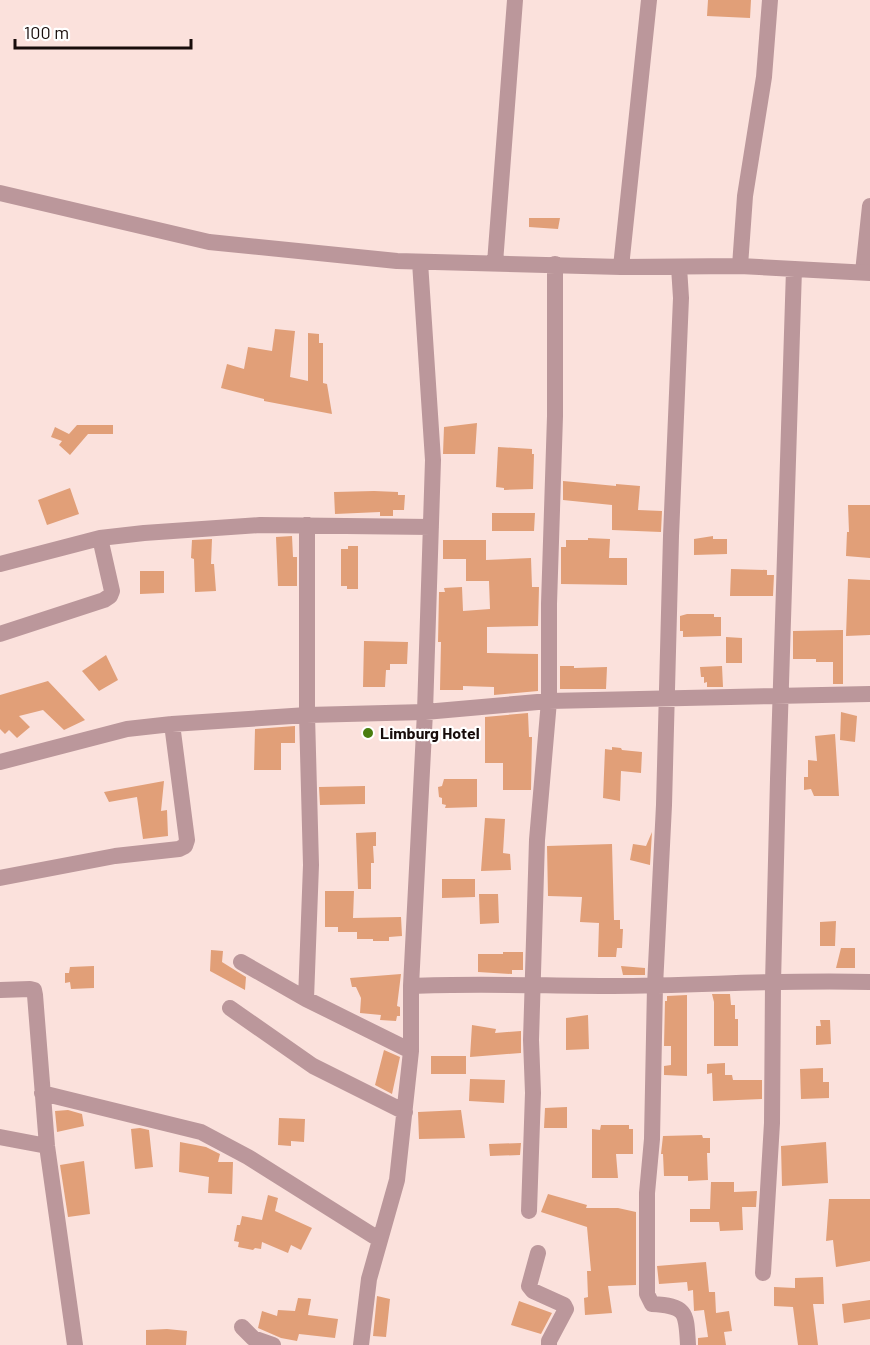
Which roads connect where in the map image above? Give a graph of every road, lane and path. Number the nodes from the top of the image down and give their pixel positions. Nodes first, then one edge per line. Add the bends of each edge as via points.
1 (515, 0) edge
2 (649, 0) edge
3 (770, 0) edge
4 (0, 193) edge
5 (870, 206) edge
6 (420, 262) junction
7 (495, 263) junction
8 (555, 264) junction
9 (740, 266) junction
10 (621, 267) junction
11 (679, 267) junction
12 (794, 269) junction
13 (867, 272) edge
14 (307, 525) junction
15 (431, 527) junction
16 (100, 538) junction
17 (0, 564) edge
18 (0, 634) edge
19 (870, 694) edge
20 (780, 695) junction
21 (667, 697) junction
22 (549, 701) junction
23 (425, 712) junction
24 (307, 715) junction
25 (172, 724) junction
26 (0, 762) edge
27 (0, 878) edge
28 (241, 962) dead end
29 (870, 982) edge
30 (773, 983) junction
31 (534, 985) junction
32 (411, 986) junction
33 (655, 986) junction
34 (0, 990) edge
35 (306, 999) junction
36 (230, 1008) dead end
37 (411, 1051) junction
38 (42, 1093) junction
39 (405, 1112) junction
40 (0, 1137) edge
41 (47, 1146) junction
42 (529, 1211) dead end
43 (380, 1240) junction
44 (538, 1253) dead end
45 (763, 1273) dead end
46 (242, 1327) dead end
47 (75, 1345) edge
48 (273, 1345) edge
49 (361, 1345) edge
50 (549, 1345) edge
51 (688, 1345) edge

1 - 7 street
2 - 10 street
3 - 9 street
4 - 6 street via 209,242
5 - 13 street
6 - 7 street
6 - 15 street via 433,460
7 - 8 street
8 - 10 street
8 - 22 street
9 - 11 street
9 - 12 street
10 - 11 street
11 - 21 street
12 - 13 street
12 - 20 street
14 - 15 street
14 - 16 street via 144,532
14 - 24 street
15 - 23 street
16 - 17 street
16 - 18 street via 110,596
19 - 20 street
20 - 21 street
20 - 30 street
21 - 22 street
21 - 33 street
22 - 23 street
22 - 31 street via 537,840
23 - 24 street
23 - 32 street
24 - 25 street
24 - 35 street via 310,865
25 - 26 street via 127,729
25 - 27 street via 187,840 184,846
28 - 35 street
29 - 30 street
30 - 33 street
30 - 45 street via 772,1123
31 - 32 street
31 - 33 street
31 - 42 street
32 - 37 street
33 - 51 street via 647,1294 652,1304 672,1306 687,1318
34 - 38 street via 34,990
35 - 37 street
36 - 39 street via 314,1066
37 - 39 street
38 - 41 street
38 - 43 street via 201,1132
39 - 43 street via 397,1179
40 - 41 street
41 - 47 street
43 - 49 street via 369,1279
44 - 50 street via 529,1286 566,1309
46 - 48 street via 253,1338

